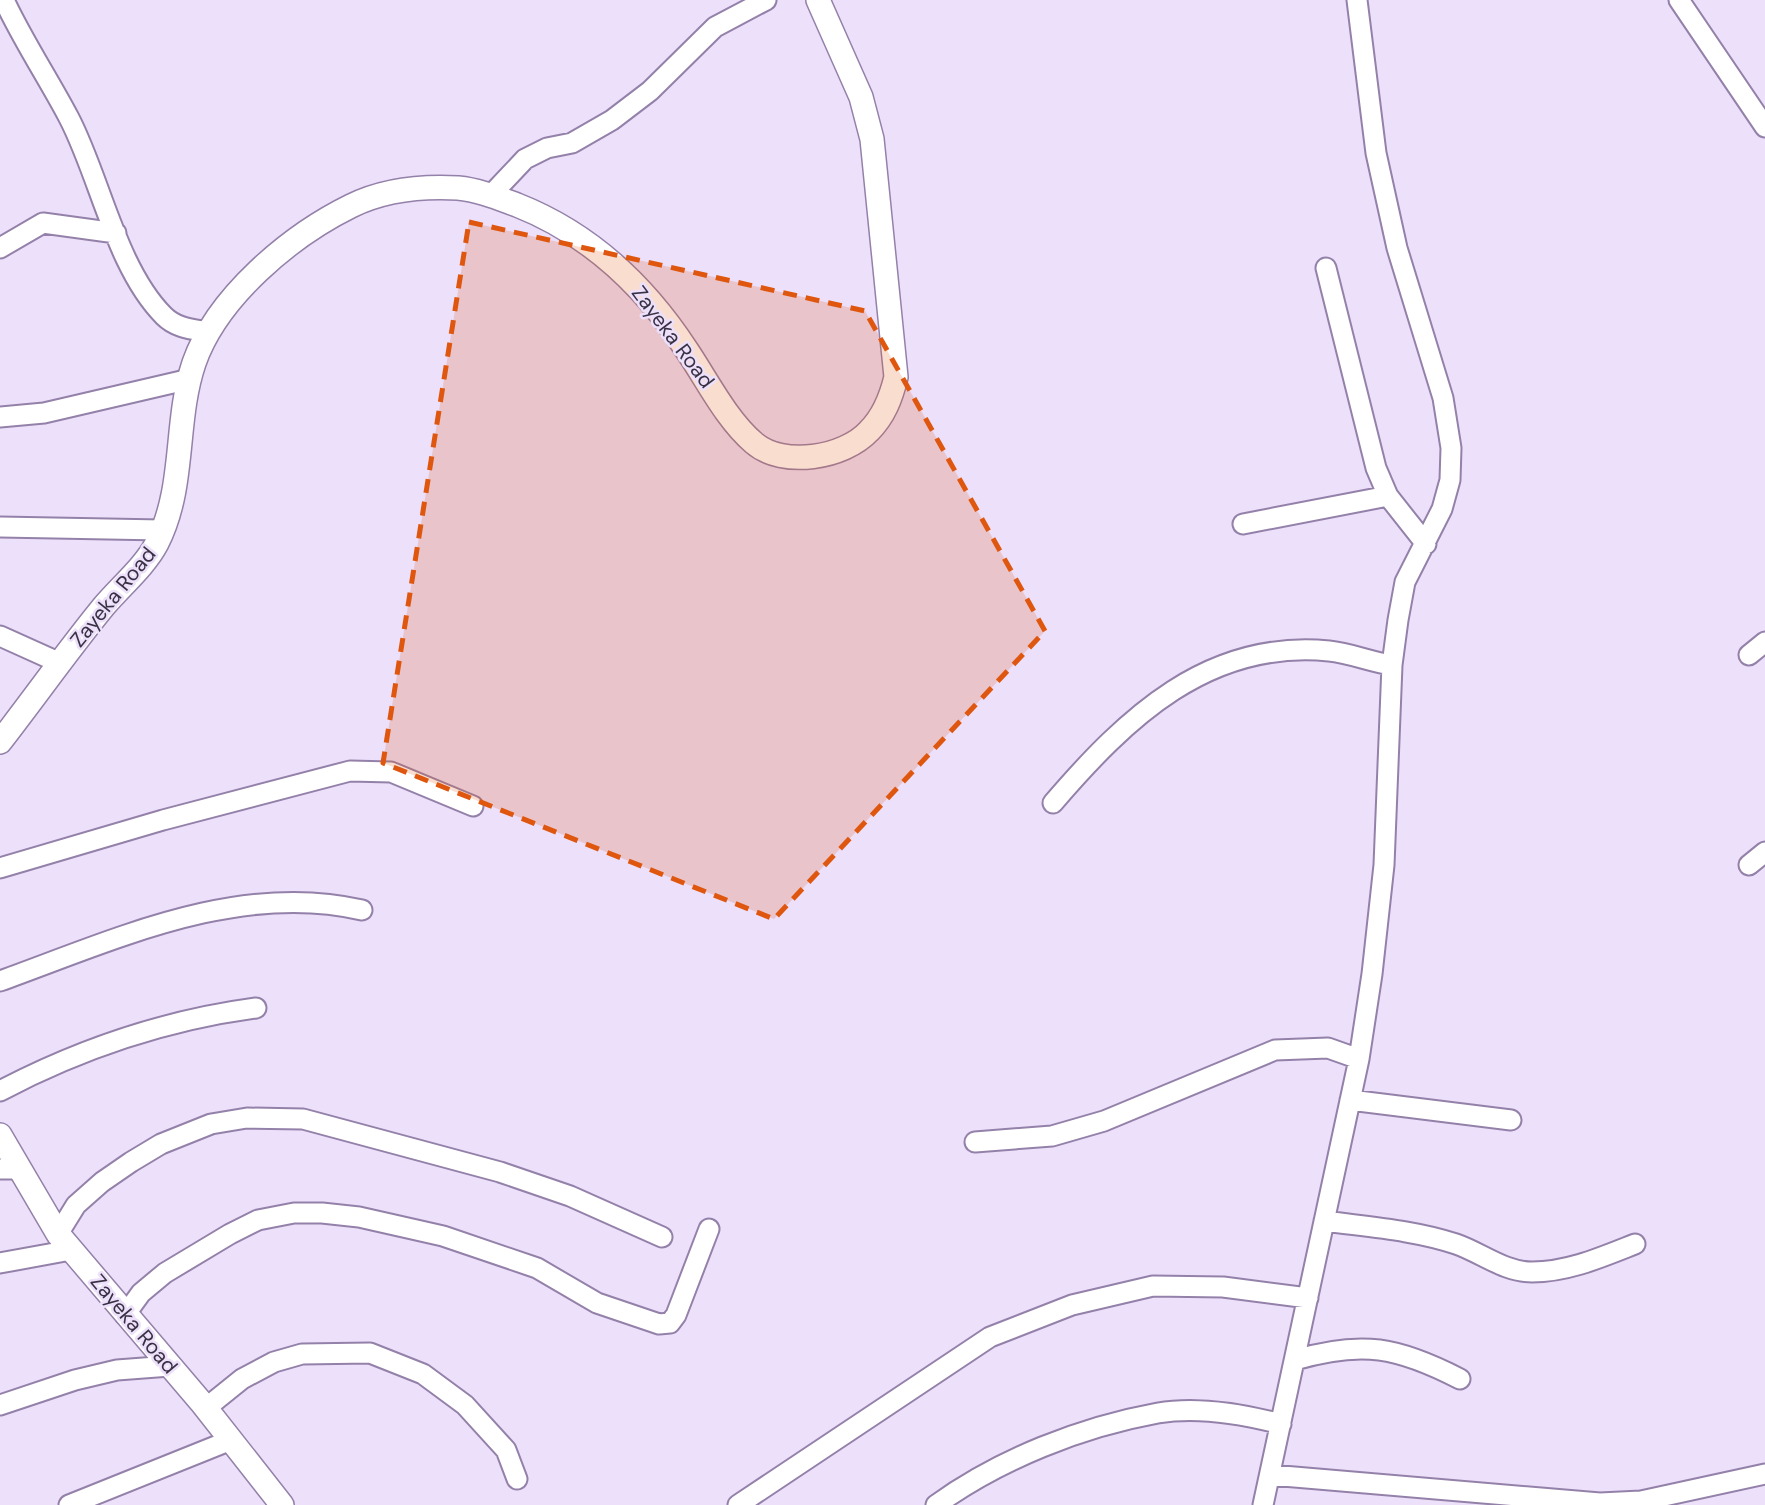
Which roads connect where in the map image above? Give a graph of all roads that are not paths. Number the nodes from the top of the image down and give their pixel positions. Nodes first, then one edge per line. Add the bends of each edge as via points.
1 (4, 0) edge
2 (766, 0) edge
3 (818, 0) edge
4 (1357, 0) edge
5 (1679, 0) edge
6 (1765, 127) edge
7 (491, 195) junction
8 (116, 233) junction
9 (0, 248) edge
10 (1326, 268) dead end
11 (208, 332) junction
12 (190, 379) junction
13 (0, 416) edge
14 (1388, 496) junction
15 (1243, 524) dead end
16 (0, 527) edge
17 (162, 530) junction
18 (1426, 544) junction
19 (0, 636) edge
20 (1765, 642) edge
21 (1749, 655) dead end
22 (60, 663) junction
23 (1392, 665) junction
24 (0, 742) edge
25 (1053, 803) dead end
26 (474, 806) dead end
27 (1765, 852) edge
28 (1749, 865) dead end
29 (0, 868) edge
30 (362, 910) dead end
31 (0, 981) edge
32 (256, 1008) dead end
33 (1359, 1059) junction
34 (0, 1091) edge
35 (1350, 1100) junction
36 (1511, 1121) dead end
37 (0, 1135) edge
38 (975, 1142) dead end
39 (10, 1169) edge
40 (1324, 1221) junction
41 (709, 1229) dead end
42 (662, 1237) dead end
43 (65, 1242) junction
44 (1635, 1244) dead end
45 (0, 1263) edge
46 (1308, 1298) junction
47 (125, 1315) junction
48 (1294, 1360) junction
49 (170, 1366) junction
50 (1460, 1379) dead end
51 (0, 1405) edge
52 (206, 1408) junction
53 (1281, 1424) junction
54 (230, 1440) junction
55 (1765, 1474) edge
56 (1270, 1475) junction
57 (517, 1479) dead end
58 (69, 1505) edge
59 (282, 1505) edge
60 (738, 1505) edge
61 (936, 1505) edge
62 (1263, 1505) edge

1 - 8 street via 70,118
2 - 7 street via 715,27 650,91 612,120 572,143 525,159
3 - 7 street, Zayeka Road via 861,97 872,139 895,343 896,377 890,402 856,442 815,456 790,457 755,445 659,311 630,280 564,226
4 - 18 street via 1376,153 1397,248 1444,398 1451,449 1450,480
5 - 6 street
7 - 11 street, Zayeka Road via 461,188 422,188 352,205 276,255 229,301
8 - 9 street via 43,223
8 - 11 street via 150,300 165,318 182,328
10 - 14 street via 1376,468
11 - 12 street, Zayeka Road
12 - 13 street via 44,413
12 - 17 street, Zayeka Road via 177,488
14 - 15 street
14 - 18 street
16 - 17 street
17 - 22 street, Zayeka Road via 156,545
18 - 23 street via 1405,582
19 - 22 street
20 - 21 street
22 - 24 street, Zayeka Road
23 - 25 street via 1332,651 1280,650 1240,657 1179,684 1082,769
23 - 33 street via 1384,865
26 - 29 street via 391,772 350,771
27 - 28 street
30 - 31 street via 328,902 282,902 179,918
32 - 34 street via 209,1014 133,1035 42,1069
33 - 35 street
33 - 38 street via 1328,1048 1275,1050 1104,1122 1052,1136
35 - 36 street
35 - 40 street
37 - 39 street, Zayeka Road
39 - 43 street, Zayeka Road
40 - 44 street via 1413,1233 1459,1245 1498,1265 1531,1272 1577,1266
40 - 46 street
41 - 47 street via 670,1323 659,1324 597,1303 537,1268 443,1236 322,1213 258,1220 230,1234 165,1273 141,1293
42 - 43 street via 570,1195 500,1172 328,1124 258,1118 211,1124 161,1144 102,1182 76,1205
43 - 45 street
43 - 47 street, Zayeka Road
46 - 48 street
46 - 60 street via 1223,1287 1153,1286 1072,1305 990,1337
47 - 49 street, Zayeka Road
48 - 50 street via 1327,1351 1389,1350 1419,1358
48 - 53 street
49 - 51 street via 117,1370
49 - 52 street, Zayeka Road
52 - 54 street, Zayeka Road
52 - 57 street via 242,1379 274,1362 302,1354 370,1353 423,1374 465,1405 506,1450
53 - 56 street
53 - 61 street via 1241,1414 1160,1412 1070,1436 961,1487
54 - 58 street
54 - 59 street, Zayeka Road
55 - 56 street via 1641,1501 1600,1503
56 - 62 street

